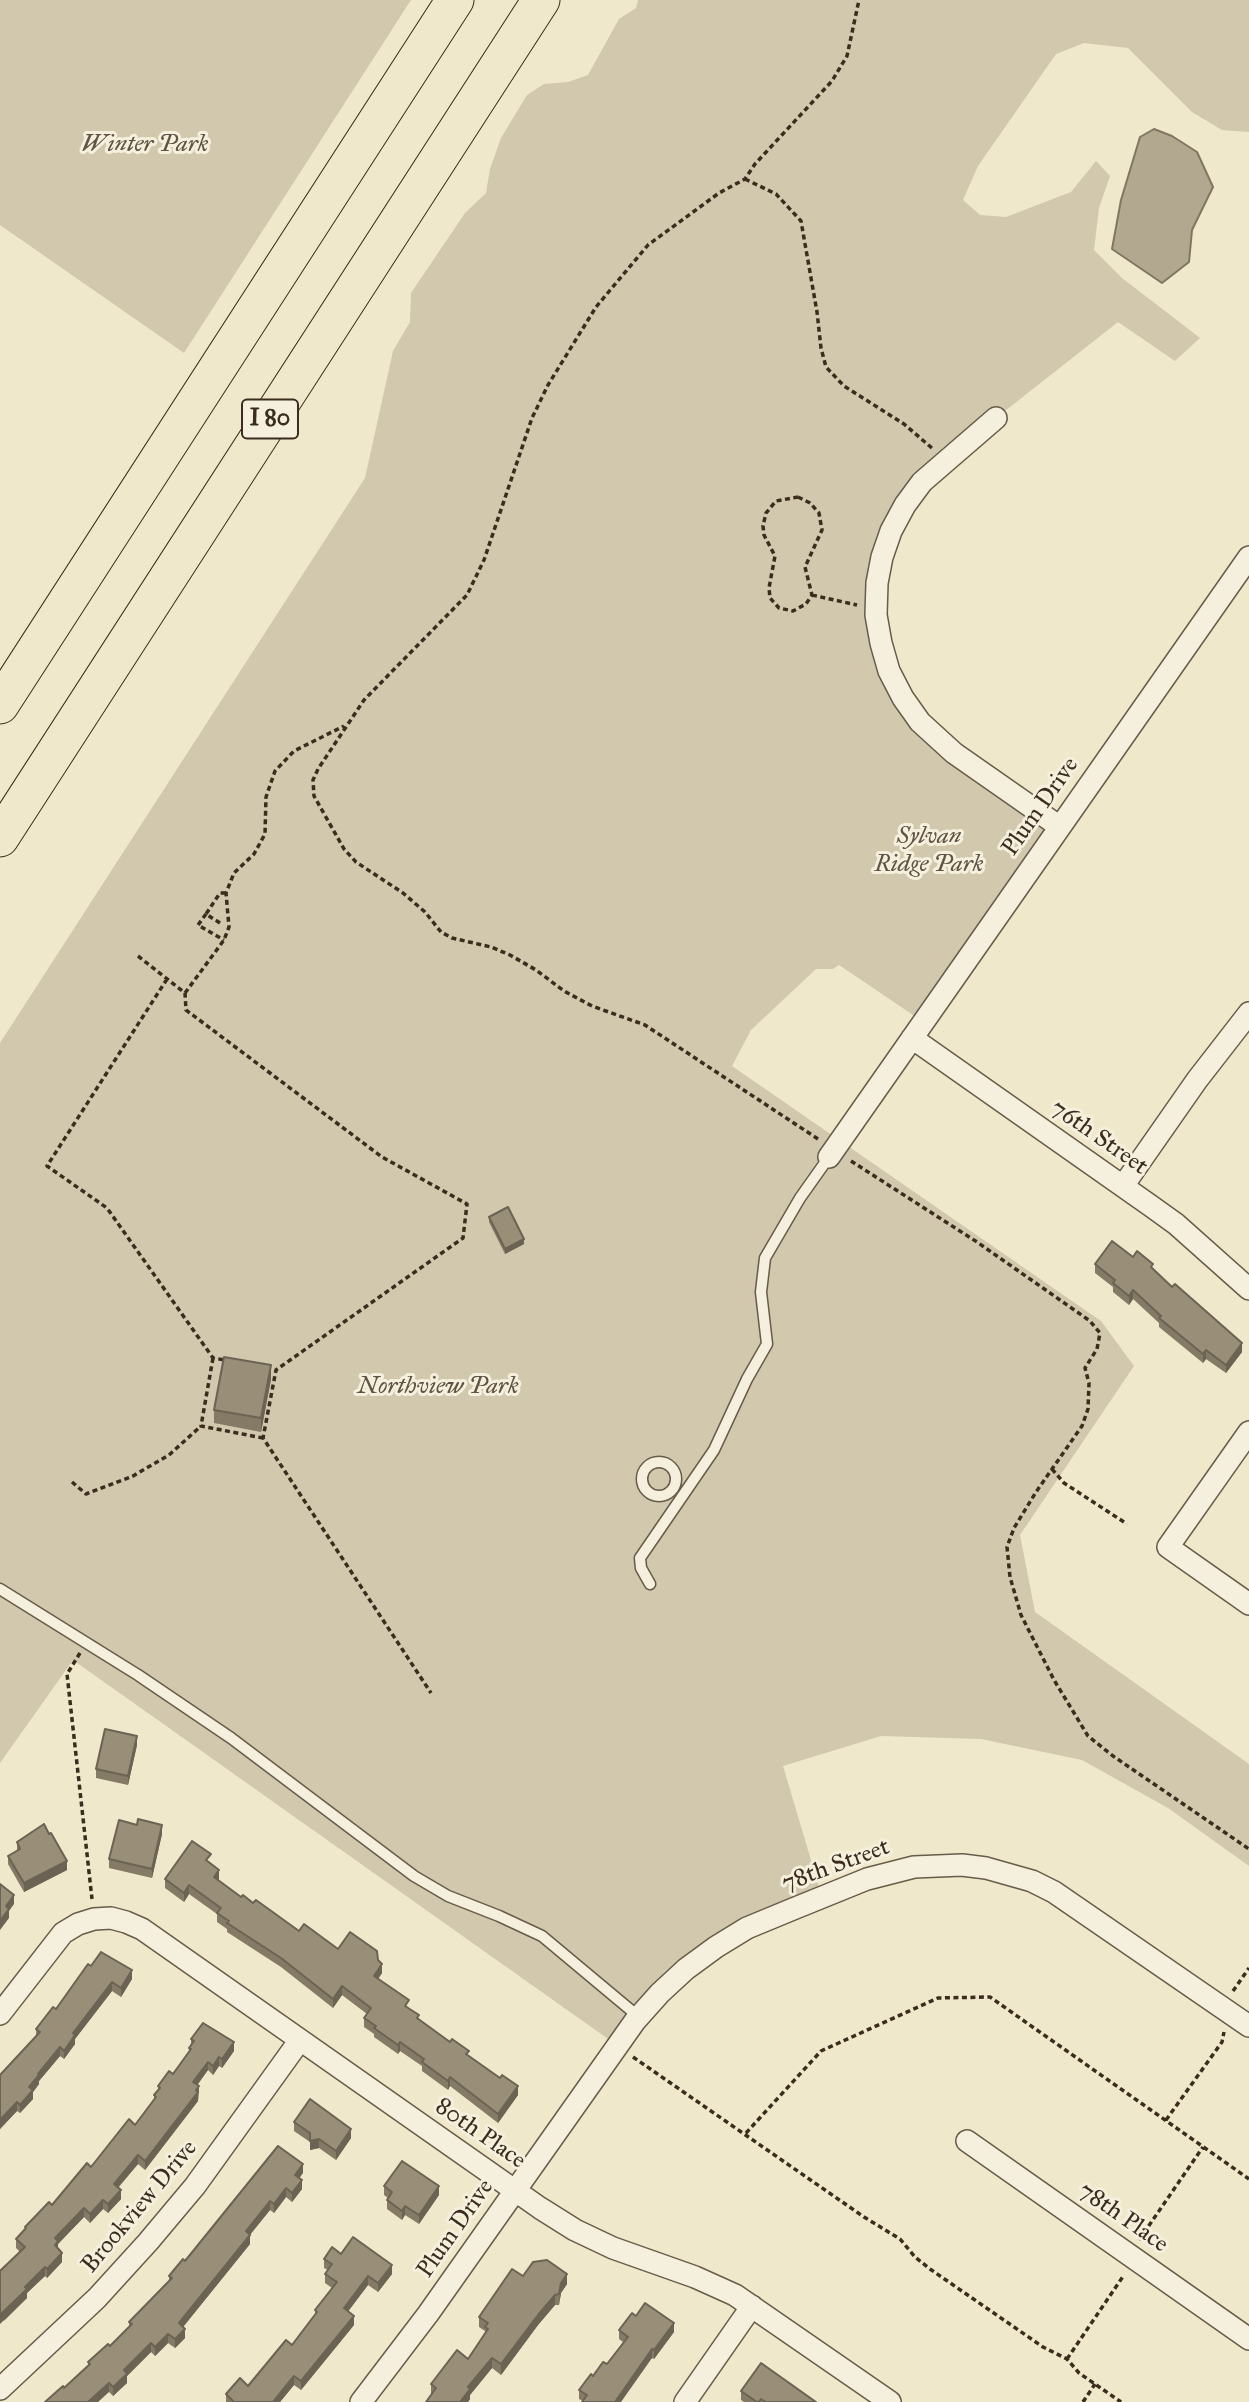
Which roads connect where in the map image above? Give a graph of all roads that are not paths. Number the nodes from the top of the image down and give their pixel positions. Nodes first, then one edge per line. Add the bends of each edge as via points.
1 (455, 0) edge
2 (541, 0) edge
3 (996, 418) dead end
4 (1249, 557) edge
5 (0, 705) edge
6 (1060, 827) junction
7 (0, 838) edge
8 (1249, 1013) edge
9 (912, 1038) junction
10 (831, 1153) joint
11 (1123, 1186) junction
12 (1249, 1289) edge
13 (1249, 1432) edge
14 (650, 1584) dead end
15 (0, 1589) edge
16 (1249, 1604) edge
17 (0, 2014) edge
18 (1235, 2016) edge
19 (639, 2017) junction
20 (300, 2040) junction
21 (967, 2141) dead end
22 (515, 2191) junction
23 (752, 2305) junction
24 (1249, 2339) edge
25 (0, 2389) edge
26 (361, 2402) edge
27 (685, 2402) edge
28 (890, 2402) edge

1 - 5 highway
2 - 7 highway, I 80
3 - 6 street via 922,482 891,531 880,570 880,643 889,671 920,722 954,753
4 - 6 street, Plum Drive
6 - 9 street, Plum Drive
8 - 11 street
9 - 10 street, Plum Drive
9 - 11 street, 76th Street
10 - 14 lane via 765,1258 761,1292 767,1344 714,1450 677,1491 640,1559
11 - 12 street, 76th Street via 1176,1224
13 - 16 street via 1168,1547
15 - 19 lane via 231,1738 414,1877 542,1936
17 - 20 street, 80th Place via 64,1933 78,1924 111,1918 142,1930
18 - 19 street, 78th Street via 1054,1892 986,1868 962,1865 914,1867 867,1879 747,1928 687,1969
19 - 22 street, Plum Drive
20 - 22 street, 80th Place
20 - 25 street, Brookview Drive via 195,2186 148,2242 97,2298
21 - 24 street, 78th Place
22 - 23 street, 80th Place via 584,2235 695,2277
22 - 26 street, Plum Drive
23 - 27 street
23 - 28 street, 80th Place

